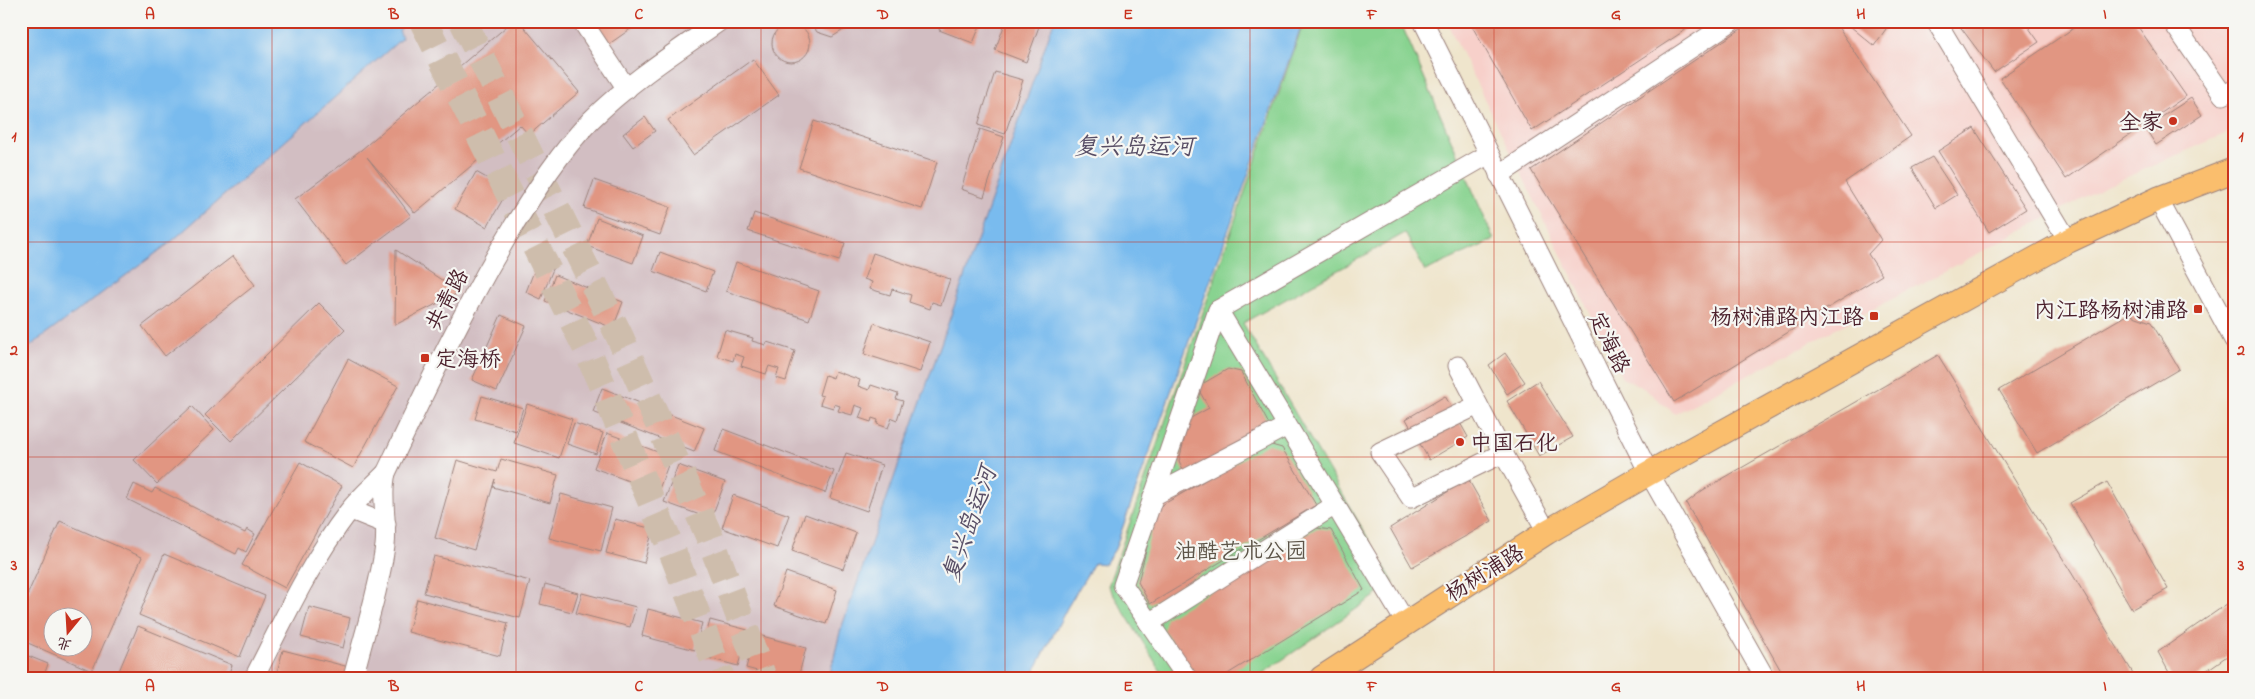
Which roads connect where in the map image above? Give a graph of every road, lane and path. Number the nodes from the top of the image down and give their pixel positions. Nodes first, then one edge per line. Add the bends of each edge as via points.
1 (582, 21) edge
2 (720, 21) edge
3 (1423, 21) edge
4 (1732, 21) edge
5 (1936, 21) edge
6 (2172, 21) edge
7 (628, 89) junction
8 (2234, 90) edge
9 (1489, 154) junction
10 (2234, 170) edge
11 (1499, 175) junction
12 (2158, 199) junction
13 (2068, 241) junction
14 (1218, 310) junction
15 (2234, 340) edge
16 (1458, 366) dead end
17 (1478, 405) junction
18 (1287, 426) junction
19 (1503, 453) junction
20 (386, 473) junction
21 (1649, 473) junction
22 (1153, 496) junction
23 (1335, 504) junction
24 (350, 510) junction
25 (386, 524) junction
26 (1547, 532) junction
27 (1149, 623) junction
28 (1406, 623) junction
29 (254, 678) edge
30 (354, 678) edge
31 (1187, 678) edge
32 (1322, 678) edge
33 (1765, 678) edge

1 - 7 street
2 - 7 street, 共青路
3 - 9 street, 定海路
4 - 11 street
5 - 13 street
6 - 8 street via 2223,95
7 - 20 street, 共青路 via 571,142 496,254 438,363
9 - 11 street, 定海路
9 - 14 street
10 - 12 main road
11 - 21 street, 定海路
12 - 13 main road, 杨树浦路
12 - 15 street
13 - 21 main road, 杨树浦路
14 - 18 street
14 - 22 street
16 - 17 street
17 - 19 street
17 - 19 street via 1380,452 1411,498
18 - 22 street
18 - 23 street
19 - 26 street
20 - 24 street
20 - 25 street, 共青路
21 - 26 main road, 杨树浦路
21 - 33 street, 定海路
22 - 27 street via 1123,584
23 - 27 street
23 - 28 street
24 - 25 street
24 - 29 street via 300,588
25 - 30 street, 共青路 via 384,552
26 - 28 main road, 杨树浦路
27 - 31 street
28 - 32 main road, 杨树浦路

